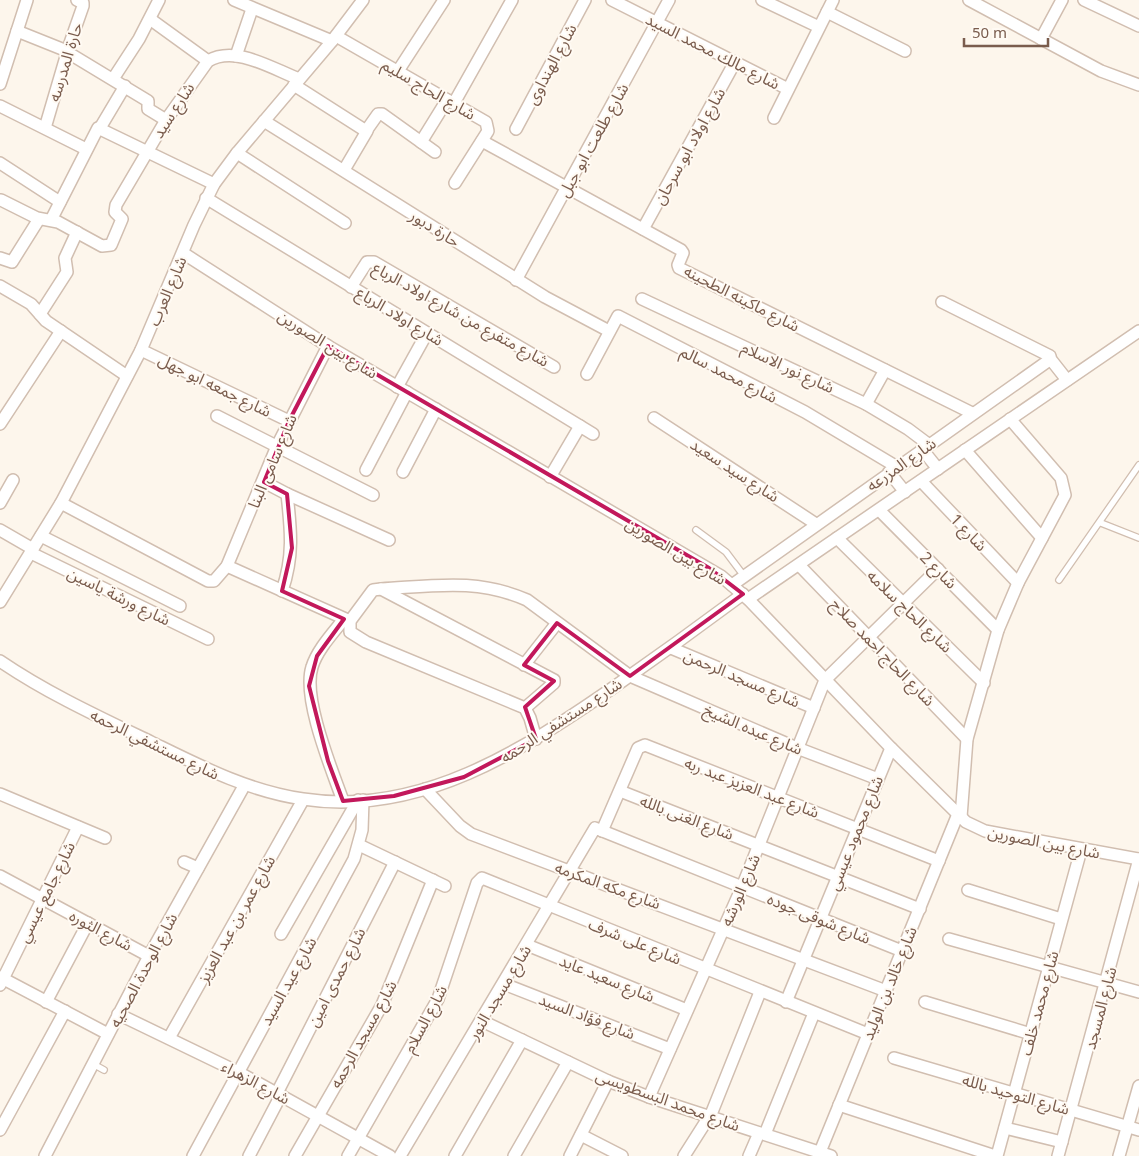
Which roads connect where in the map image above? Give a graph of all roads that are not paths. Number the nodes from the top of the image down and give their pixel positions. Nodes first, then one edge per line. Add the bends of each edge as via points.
1 (27, 0) edge
2 (77, 0) edge
3 (159, 0) edge
4 (363, 0) edge
5 (444, 0) edge
6 (512, 0) edge
7 (585, 0) edge
8 (612, 0) edge
9 (669, 0) edge
10 (762, 0) edge
11 (833, 0) edge
12 (969, 0) edge
13 (1062, 0) edge
14 (1084, 0) edge
15 (244, 3) edge
16 (827, 12) junction
17 (150, 19) junction
18 (656, 23) junction
19 (1139, 26) edge
20 (819, 27) junction
21 (17, 31) junction
22 (334, 38) junction
23 (1042, 39) junction
24 (905, 52) dead end
25 (67, 53) junction
26 (236, 56) junction
27 (208, 61) junction
28 (734, 62) junction
29 (3, 69) edge
30 (398, 71) junction
31 (113, 79) junction
32 (296, 82) junction
33 (0, 84) edge
34 (125, 86) junction
35 (1139, 86) edge
36 (788, 89) junction
37 (450, 101) junction
38 (0, 106) edge
39 (774, 118) dead end
40 (166, 120) junction
41 (264, 121) junction
42 (45, 128) junction
43 (101, 129) junction
44 (516, 129) dead end
45 (367, 131) junction
46 (482, 141) junction
47 (421, 142) junction
48 (86, 149) junction
49 (147, 151) junction
50 (435, 152) dead end
51 (237, 153) junction
52 (0, 163) edge
53 (344, 170) junction
54 (455, 183) dead end
55 (214, 184) junction
56 (567, 187) junction
57 (206, 198) junction
58 (1, 200) edge
59 (60, 202) junction
60 (45, 219) junction
61 (345, 224) dead end
62 (643, 229) junction
63 (77, 232) junction
64 (183, 253) junction
65 (0, 258) edge
66 (516, 280) junction
67 (0, 286) edge
68 (351, 286) junction
69 (642, 299) dead end
70 (942, 302) dead end
71 (40, 314) junction
72 (61, 331) junction
73 (609, 331) junction
74 (1139, 331) edge
75 (427, 333) junction
76 (328, 346) junction
77 (141, 350) junction
78 (1051, 361) junction
79 (554, 367) dead end
80 (885, 370) junction
81 (587, 374) dead end
82 (127, 376) junction
83 (1067, 380) junction
84 (402, 390) junction
85 (866, 404) junction
86 (436, 409) junction
87 (972, 413) junction
88 (217, 416) dead end
89 (654, 418) dead end
90 (1010, 419) junction
91 (289, 421) junction
92 (0, 424) edge
93 (580, 426) junction
94 (593, 434) dead end
95 (277, 446) junction
96 (925, 447) junction
97 (965, 450) junction
98 (1139, 465) edge
99 (938, 469) junction
100 (366, 470) dead end
101 (893, 470) junction
102 (403, 472) dead end
103 (550, 477) junction
104 (921, 481) junction
105 (264, 482) junction
106 (7, 484) edge
107 (905, 492) junction
108 (287, 494) junction
109 (373, 495) dead end
110 (0, 503) edge
111 (61, 503) junction
112 (879, 510) junction
113 (1101, 523) junction
114 (816, 524) junction
115 (0, 530) edge
116 (696, 530) dead end
117 (41, 536) junction
118 (837, 538) junction
119 (1042, 538) junction
120 (1139, 538) edge
121 (389, 540) dead end
122 (32, 551) junction
123 (799, 565) junction
124 (227, 566) junction
125 (938, 568) junction
126 (744, 576) junction
127 (1059, 580) dead end
128 (1018, 583) junction
129 (732, 585) junction
130 (382, 589) junction
131 (282, 591) junction
132 (746, 597) junction
133 (0, 602) edge
134 (902, 604) junction
135 (180, 606) dead end
136 (347, 620) junction
137 (558, 623) junction
138 (998, 630) junction
139 (868, 637) junction
140 (208, 639) dead end
141 (671, 648) junction
142 (0, 661) edge
143 (524, 665) junction
144 (630, 676) junction
145 (825, 680) junction
146 (984, 683) junction
147 (525, 708) junction
148 (814, 708) junction
149 (536, 739) junction
150 (967, 740) junction
151 (647, 746) joint
152 (797, 748) junction
153 (891, 748) junction
154 (878, 780) junction
155 (244, 786) junction
156 (425, 789) junction
157 (620, 791) junction
158 (0, 794) edge
159 (778, 797) junction
160 (303, 800) junction
161 (361, 800) junction
162 (343, 801) junction
163 (960, 816) junction
164 (78, 827) junction
165 (857, 829) junction
166 (600, 830) junction
167 (105, 838) dead end
168 (359, 845) junction
169 (758, 845) junction
170 (1080, 850) junction
171 (1139, 860) edge
172 (939, 861) junction
173 (184, 862) dead end
174 (395, 862) junction
175 (198, 868) junction
176 (570, 871) junction
177 (0, 876) edge
178 (838, 877) junction
179 (486, 878) joint
180 (433, 880) junction
181 (445, 886) dead end
182 (742, 887) junction
183 (968, 890) dead end
184 (42, 899) junction
185 (550, 906) junction
186 (920, 909) junction
187 (821, 918) junction
188 (1062, 919) junction
189 (88, 923) junction
190 (724, 928) junction
191 (281, 934) dead end
192 (949, 939) dead end
193 (527, 945) junction
194 (902, 951) junction
195 (149, 956) junction
196 (804, 959) junction
197 (1049, 967) junction
198 (705, 970) junction
199 (1, 980) edge
200 (1107, 983) junction
201 (504, 984) junction
202 (886, 991) junction
203 (760, 992) junction
204 (1139, 992) edge
205 (46, 1002) junction
206 (786, 1002) junction
207 (925, 1002) dead end
208 (687, 1010) junction
209 (65, 1011) junction
210 (814, 1013) junction
211 (118, 1014) junction
212 (482, 1021) junction
213 (108, 1034) junction
214 (868, 1034) junction
215 (1031, 1034) junction
216 (169, 1038) junction
217 (522, 1040) junction
218 (670, 1049) junction
219 (894, 1058) dead end
220 (568, 1062) junction
221 (93, 1064) junction
222 (104, 1070) dead end
223 (238, 1072) junction
224 (608, 1081) junction
225 (1139, 1086) edge
226 (1014, 1093) junction
227 (279, 1094) junction
228 (649, 1097) junction
229 (839, 1105) junction
230 (1072, 1110) junction
231 (318, 1115) junction
232 (710, 1117) junction
233 (1005, 1128) junction
234 (1133, 1128) edge
235 (0, 1130) edge
236 (762, 1134) junction
237 (581, 1135) junction
238 (359, 1138) junction
239 (1062, 1142) junction
240 (805, 1152) edge
241 (826, 1154) edge
242 (45, 1156) edge
243 (193, 1156) edge
244 (250, 1156) edge
245 (296, 1156) edge
246 (348, 1156) edge
247 (390, 1156) edge
248 (400, 1156) edge
249 (455, 1156) edge
250 (514, 1156) edge
251 (570, 1156) edge
252 (622, 1156) edge
253 (684, 1156) edge
254 (749, 1156) edge
255 (996, 1156) edge
256 (1058, 1156) edge
257 (1119, 1156) edge

1 - 21 street
2 - 25 street, حارة المدرسه via 83,6
3 - 17 street
4 - 22 street, شارع العرب
5 - 30 street
6 - 37 street
7 - 44 street, شارع الهنداوى
8 - 18 street, شارع مالك محمد السيد
9 - 18 street, شارع طلعت ابو جبل
10 - 20 street
11 - 16 street
12 - 23 street
13 - 23 street
14 - 19 street
15 - 22 street, شارع الحاج سليم
15 - 26 street
16 - 20 street
16 - 24 street
17 - 27 street
17 - 31 street
18 - 28 street, شارع مالك محمد السيد
18 - 56 street, شارع طلعت ابو جبل
20 - 36 street
21 - 25 street
21 - 29 street
22 - 30 street, شارع الحاج سليم
22 - 32 street, شارع العرب
23 - 35 street via 1115,78
25 - 31 street
25 - 42 street, حارة المدرسه
26 - 27 street via 222,54
26 - 32 street
27 - 40 street, شارع سيد
28 - 36 street, شارع مالك محمد السيد
28 - 62 street, شارع اولاد ابو سرحان
29 - 33 street
30 - 37 street, شارع الحاج سليم
31 - 34 street
32 - 41 street, شارع العرب
32 - 45 street
34 - 40 street via 148,101 148,109
34 - 43 street
36 - 39 street
37 - 46 street, شارع الحاج سليم via 488,125
37 - 47 street
38 - 42 street
40 - 49 street, شارع سيد
41 - 51 street, شارع العرب
41 - 53 street, حارة دبور
42 - 48 street
43 - 48 street via 95,131
43 - 49 street
45 - 47 street via 378,114 382,114
45 - 53 street
46 - 54 street, شارع الحاج سليم
46 - 56 street, شارع ماكينه الطحينه
47 - 50 street
48 - 59 street
49 - 55 street
49 - 63 street, شارع سيد via 116,205 115,212 122,219 111,245 102,246
51 - 55 street, شارع العرب
51 - 61 street
52 - 59 street
53 - 66 street, حارة دبور
55 - 57 street, شارع العرب
56 - 62 street, شارع ماكينه الطحينه
56 - 66 street, شارع طلعت ابو جبل
57 - 64 street, شارع العرب
57 - 68 street, شارع اولاد الرباع
58 - 60 street
59 - 60 street
60 - 63 street
60 - 65 street via 12,262
62 - 80 street, شارع ماكينه الطحينه via 681,250 679,268
63 - 71 street via 65,258 68,272
64 - 76 street, شارع بين الصورين
64 - 77 street, شارع العرب
66 - 73 street, حارة دبور
67 - 71 street via 31,304
68 - 75 street, شارع اولاد الرباع
68 - 79 street, شارع متفرع من شارع اولاد الرباع via 367,262 374,262
69 - 85 street, شارع نور الاسلام
70 - 78 street via 1050,356
71 - 72 street
72 - 82 street
72 - 92 street
73 - 81 street, شارع محمد سالم
73 - 101 street, شارع محمد سالم via 618,316 805,412
74 - 83 street, شارع المزرعه
75 - 84 street
75 - 93 street, شارع اولاد الرباع
76 - 84 street, شارع بين الصورين
76 - 91 street, شارع سامى البنا
77 - 82 street, شارع العرب
77 - 91 street, شارع جمعه ابو جهل
78 - 83 street
78 - 87 street, شارع المزرعه
80 - 85 street
80 - 87 street, شارع ماكينه الطحينه
82 - 111 street, شارع العرب
83 - 90 street, شارع المزرعه
84 - 86 street, شارع بين الصورين
84 - 100 street
85 - 96 street, شارع نور الاسلام via 908,429
86 - 102 street
86 - 103 street, شارع بين الصورين
87 - 96 street, شارع المزرعه
88 - 95 street
89 - 114 street, شارع سيد سعيد
90 - 97 street, شارع المزرعه
90 - 119 street, شارع خالد بن الوليد via 1062,478 1065,495
91 - 95 street, شارع سامى البنا
93 - 94 street, شارع اولاد الرباع
93 - 103 street
95 - 105 street, شارع سامى البنا
95 - 109 street
96 - 99 street, شارع نور الاسلام
96 - 101 street, شارع المزرعه
97 - 99 street, شارع المزرعه
97 - 119 street
98 - 113 lane
99 - 104 street, شارع المزرعه
101 - 107 street
101 - 114 street, شارع المزرعه
103 - 129 street, شارع بين الصورين via 709,568
104 - 107 street, شارع المزرعه
104 - 128 street, شارع 1
105 - 108 street
105 - 124 street, شارع سامى البنا
106 - 110 street
107 - 112 street, شارع المزرعه
108 - 121 street
108 - 131 street via 292,548
111 - 117 street, شارع العرب
111 - 124 street, شارع سامى البنا via 208,581 214,581
112 - 118 street, شارع المزرعه
112 - 125 street, شارع 2
113 - 120 lane
113 - 127 lane
114 - 126 street, شارع المزرعه
115 - 122 street, شارع ورشة ياسين
116 - 126 lane via 726,552
117 - 122 street, شارع العرب
117 - 135 street
118 - 123 street, شارع المزرعه
118 - 134 street, شارع الحاج سلامه
119 - 128 street, شارع خالد بن الوليد
122 - 133 street, شارع العرب
122 - 140 street, شارع ورشة ياسين
123 - 132 street, شارع المزرعه
123 - 139 street, شارع الحاج احمد صلاح
124 - 131 street
125 - 134 street
125 - 138 street, شارع 2
126 - 129 street, شارع المزرعه
128 - 138 street, شارع خالد بن الوليد
129 - 132 street, شارع بين الصورين
130 - 136 street via 373,590
130 - 137 street, شارع عبده الشيخ via 459,584 496,588 527,600
130 - 143 street
131 - 136 street
132 - 141 street, شارع مستشفي الرحمه
132 - 145 street, شارع بين الصورين
134 - 139 street
134 - 146 street, شارع الحاج سلامه
136 - 147 street via 350,632 366,642
136 - 162 street via 317,656 311,667 309,686 326,753
137 - 143 street
137 - 144 street, شارع عبده الشيخ
138 - 146 street, شارع خالد بن الوليد
139 - 145 street
139 - 150 street, شارع الحاج احمد صلاح
141 - 144 street, شارع مستشفي الرحمه
141 - 148 street, شارع مسجد الرحمن
142 - 155 street, شارع مستشفي الرحمه via 33,683 83,709
143 - 147 street via 554,681
144 - 149 street, شارع مستشفي الرحمه
144 - 152 street, شارع عبده الشيخ
145 - 148 street, شارع الورشه
145 - 153 street, شارع بين الصورين
146 - 150 street, شارع خالد بن الوليد
147 - 149 street
148 - 152 street, شارع الورشه
149 - 156 street, شارع مستشفي الرحمه via 464,777
150 - 163 street, شارع خالد بن الوليد
151 - 157 street, شارع مسجد النور via 638,748
151 - 159 street, شارع عبد العزيز عبد ربه
152 - 154 street, شارع عبده الشيخ
152 - 159 street, شارع الورشه
153 - 154 street, شارع محمود عيسي
153 - 163 street, شارع بين الصورين
154 - 165 street, شارع محمود عيسي
155 - 160 street, شارع مستشفي الرحمه
155 - 175 street, شارع الوحدة الصحيه
156 - 161 street, شارع مستشفي الرحمه
156 - 176 street, شارع مكه المكرمه via 465,830
157 - 166 street, شارع مسجد النور
157 - 169 street, شارع الغنى بالله
158 - 164 street
159 - 165 street, شارع عبد العزيز عبد ربه
159 - 169 street, شارع الورشه
160 - 162 street, شارع مستشفي الرحمه
160 - 216 street, شارع عمر بن عبد العزيز
161 - 162 street, شارع مستشفي الرحمه
161 - 168 street, شارع عيد السيد
161 - 191 street
163 - 170 street, شارع بين الصورين via 978,829
163 - 172 street, شارع خالد بن الوليد
164 - 167 street
164 - 184 street, شارع جامع عيسي
165 - 172 street, شارع عبد العزيز عبد ربه
165 - 178 street, شارع محمود عيسي
166 - 176 street, شارع مسجد النور via 593,829
166 - 182 street, شارع شوقى جوده
168 - 174 street
168 - 223 street, شارع عيد السيد
169 - 178 street, شارع الغنى بالله
169 - 182 street, شارع الورشه
170 - 171 street, شارع بين الصورين
170 - 188 street, شارع محمد خلف
171 - 200 street, شارع المسجد
172 - 186 street, شارع خالد بن الوليد
173 - 175 street
174 - 180 street
174 - 227 street, شارع حمدى امين
175 - 195 street, شارع الوحدة الصحيه
176 - 185 street, شارع مسجد النور
176 - 190 street, شارع مكه المكرمه
177 - 184 street, شارع الثوره
178 - 186 street, شارع الغنى بالله
178 - 187 street, شارع محمود عيسي
179 - 185 street, شارع على شرف
179 - 238 street, شارع السلام via 477,883 443,989
180 - 181 street
180 - 231 street, شارع مسجد الرحمه via 382,1006
182 - 187 street, شارع شوقى جوده
182 - 190 street, شارع الورشه
183 - 188 street
184 - 189 street, شارع الثوره
184 - 199 street, شارع جامع عيسي
185 - 193 street, شارع مسجد النور
185 - 198 street, شارع على شرف
186 - 194 street, شارع خالد بن الوليد
187 - 194 street, شارع شوقى جوده
187 - 196 street, شارع محمود عيسي
188 - 197 street, شارع محمد خلف
189 - 195 street, شارع الثوره
189 - 205 street
190 - 196 street, شارع مكه المكرمه
190 - 198 street, شارع الورشه
192 - 197 street
193 - 201 street, شارع مسجد النور
193 - 208 street, شارع سعيد عايد
194 - 202 street, شارع خالد بن الوليد
195 - 211 street, شارع الوحدة الصحيه
196 - 202 street, شارع مكه المكرمه
196 - 206 street, شارع محمود عيسي
197 - 200 street
197 - 215 street, شارع محمد خلف
198 - 203 street, شارع على شرف
198 - 208 street, شارع الورشه
199 - 205 street
200 - 204 street
200 - 230 street, شارع المسجد
201 - 212 street, شارع مسجد النور
201 - 218 street, شارع فؤاد السيد
202 - 214 street, شارع خالد بن الوليد
203 - 206 street, شارع على شرف
203 - 232 street
205 - 209 street
206 - 210 street, شارع على شرف
207 - 215 street
208 - 218 street, شارع الورشه
209 - 213 street
209 - 235 street
210 - 214 street, شارع على شرف
210 - 236 street
211 - 213 street, شارع الوحدة الصحيه
211 - 216 street, شارع الزهراء
212 - 217 street, شارع محمد البسطويسى
212 - 248 street, شارع مسجد النور
213 - 221 street, شارع الوحدة الصحيه
214 - 229 street, شارع خالد بن الوليد
215 - 226 street, شارع محمد خلف
216 - 223 street, شارع الزهراء
217 - 220 street, شارع محمد البسطويسى
217 - 249 street
218 - 228 street, شارع الورشه
219 - 226 street, شارع التوحيد بالله
220 - 224 street, شارع محمد البسطويسى
220 - 250 street
221 - 222 lane
221 - 242 street, شارع الوحدة الصحيه
223 - 227 street, شارع الزهراء
223 - 243 street, شارع عيد السيد
224 - 228 street, شارع محمد البسطويسى
224 - 237 street
225 - 234 street
226 - 230 street, شارع التوحيد بالله
226 - 233 street, شارع محمد خلف
227 - 231 street, شارع الزهراء
227 - 244 street
228 - 232 street, شارع محمد البسطويسى
229 - 241 street, شارع خالد بن الوليد
229 - 255 street
230 - 234 street, شارع التوحيد بالله
230 - 239 street, شارع المسجد
231 - 238 street, شارع الزهراء
231 - 245 street, شارع مسجد الرحمه
232 - 236 street, شارع محمد البسطويسى
232 - 253 street
233 - 239 street
233 - 255 street, شارع محمد خلف
234 - 257 street
236 - 240 street, شارع محمد البسطويسى
236 - 254 street
237 - 251 street
237 - 252 street
238 - 246 street, شارع السلام
238 - 247 street, شارع الزهراء
239 - 256 street, شارع المسجد
240 - 241 street, شارع محمد البسطويسى

